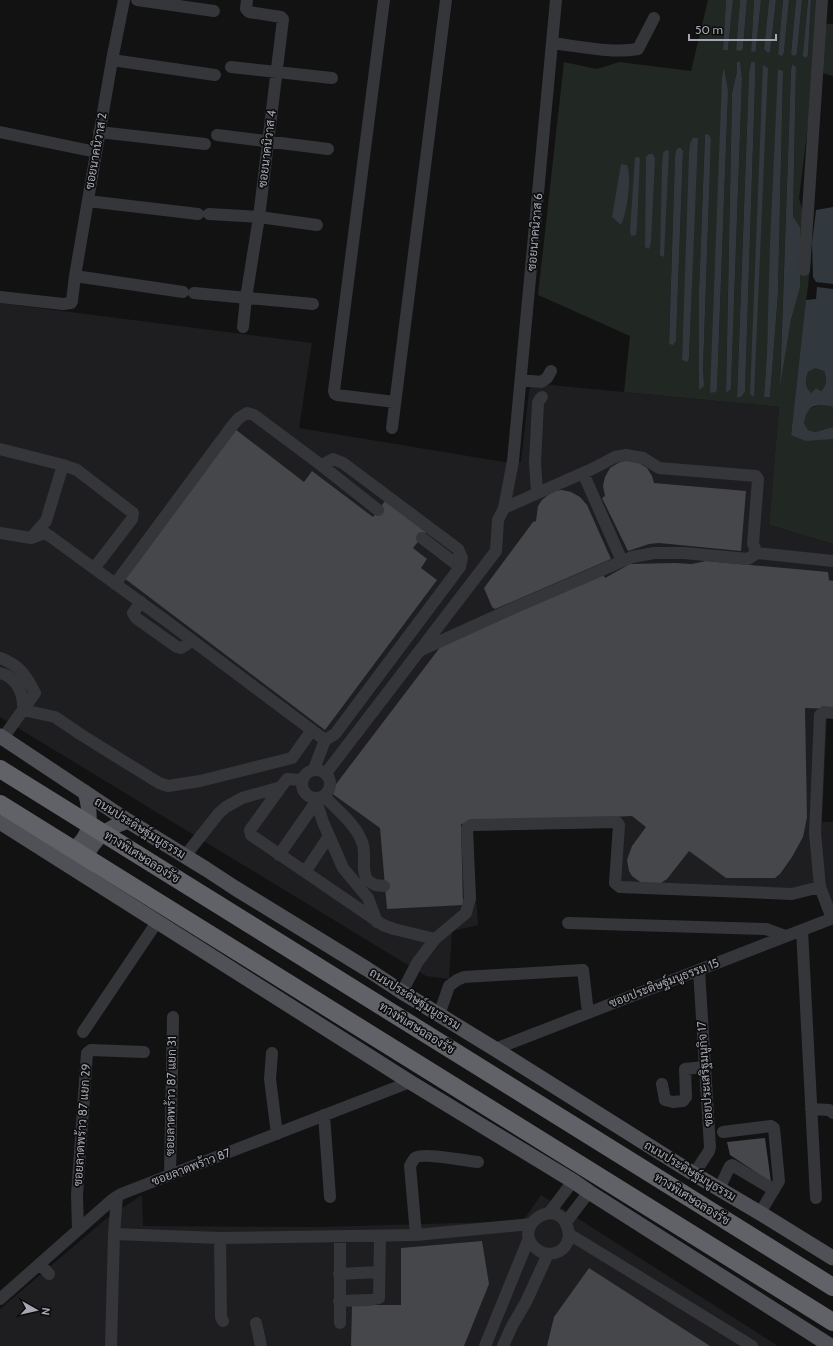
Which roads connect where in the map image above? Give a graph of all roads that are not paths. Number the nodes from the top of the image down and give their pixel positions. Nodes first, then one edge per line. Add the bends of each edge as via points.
1 (124, 0) edge
2 (137, 0) edge
3 (247, 0) edge
4 (384, 0) edge
5 (446, 0) edge
6 (556, 0) edge
7 (822, 0) edge
8 (214, 11) dead end
9 (654, 18) dead end
10 (552, 43) junction
11 (112, 60) junction
12 (231, 66) dead end
13 (278, 71) junction
14 (216, 75) dead end
15 (332, 78) dead end
16 (0, 132) edge
17 (99, 132) junction
18 (217, 134) dead end
19 (268, 142) junction
20 (205, 144) dead end
21 (328, 149) dead end
22 (96, 152) junction
23 (88, 201) junction
24 (259, 217) junction
25 (317, 225) dead end
26 (804, 270) dead end
27 (75, 276) junction
28 (0, 297) edge
29 (246, 298) junction
30 (313, 304) dead end
31 (243, 327) dead end
32 (551, 371) dead end
33 (521, 380) junction
34 (542, 396) dead end
35 (395, 402) junction
36 (392, 428) dead end
37 (0, 449) edge
38 (63, 465) junction
39 (321, 465) junction
40 (587, 471) junction
41 (537, 492) junction
42 (504, 508) junction
43 (378, 510) dead end
44 (0, 534) edge
45 (31, 538) junction
46 (422, 538) dead end
47 (757, 553) junction
48 (622, 561) junction
49 (833, 561) edge
50 (93, 567) junction
51 (460, 567) junction
52 (115, 584) junction
53 (420, 650) junction
54 (0, 658) edge
55 (0, 673) edge
56 (23, 710) junction
57 (833, 713) edge
58 (312, 730) junction
59 (2, 737) edge
60 (325, 740) junction
61 (0, 769) edge
62 (314, 769) junction
63 (326, 773) junction
64 (303, 780) junction
65 (281, 787) junction
66 (85, 792) junction
67 (319, 798) junction
68 (0, 804) edge
69 (128, 821) junction
70 (0, 822) edge
71 (329, 836) junction
72 (279, 855) junction
73 (54, 856) junction
74 (186, 856) junction
75 (305, 872) junction
76 (96, 883) junction
77 (384, 886) dead end
78 (820, 887) junction
79 (832, 918) edge
80 (157, 922) junction
81 (377, 922) junction
82 (568, 922) dead end
83 (802, 930) junction
84 (785, 936) junction
85 (435, 939) junction
86 (698, 970) junction
87 (402, 992) junction
88 (588, 1013) junction
89 (439, 1015) junction
90 (172, 1017) dead end
91 (83, 1032) dead end
92 (495, 1049) junction
93 (144, 1052) dead end
94 (272, 1053) dead end
95 (704, 1067) junction
96 (410, 1082) junction
97 (662, 1084) dead end
98 (811, 1109) junction
99 (833, 1113) edge
100 (324, 1116) junction
101 (723, 1132) dead end
102 (277, 1134) junction
103 (478, 1162) dead end
104 (694, 1174) junction
105 (170, 1175) junction
106 (573, 1181) junction
107 (719, 1189) junction
108 (774, 1190) junction
109 (589, 1192) junction
110 (117, 1196) junction
111 (330, 1196) dead end
112 (816, 1198) dead end
113 (549, 1213) junction
114 (760, 1213) junction
115 (566, 1222) junction
116 (531, 1224) junction
117 (78, 1230) junction
118 (114, 1234) junction
119 (569, 1234) junction
120 (416, 1235) junction
121 (380, 1236) junction
122 (340, 1237) junction
123 (220, 1238) junction
124 (529, 1238) junction
125 (548, 1254) junction
126 (833, 1258) edge
127 (40, 1264) junction
128 (379, 1272) junction
129 (49, 1274) dead end
130 (339, 1274) junction
131 (833, 1288) edge
132 (0, 1299) edge
133 (339, 1301) junction
134 (223, 1321) dead end
135 (833, 1322) edge
136 (256, 1323) dead end
137 (340, 1323) dead end
138 (111, 1346) edge
139 (261, 1346) edge
140 (485, 1346) edge
141 (503, 1346) edge
142 (752, 1346) edge
143 (830, 1346) edge

1 - 11 street, ซอยนาคนิวาส 2
2 - 8 street
3 - 13 street, ซอยนาคนิวาส 4 via 246,9 250,13 283,18
4 - 35 street via 334,391 337,395
5 - 35 street
6 - 10 street, ซอยนาคนิวาส 6
7 - 26 street
9 - 10 street via 638,49 614,50
10 - 33 street, ซอยนาคนิวาส 6
11 - 14 street
11 - 17 street, ซอยนาคนิวาส 2
12 - 13 street
13 - 15 street
13 - 19 street, ซอยนาคนิวาส 4
16 - 22 street
17 - 20 street
17 - 22 street, ซอยนาคนิวาส 2
18 - 19 street
19 - 21 street
19 - 24 street, ซอยนาคนิวาส 4
22 - 23 street, ซอยนาคนิวาส 2
23 - 24 street via 204,214
23 - 27 street, ซอยนาคนิวาส 2
24 - 25 street
24 - 29 street, ซอยนาคนิวาส 4
27 - 28 street, ซอยนาคนิวาส 2 via 71,303
27 - 29 street
29 - 30 street
29 - 31 street, ซอยนาคนิวาส 4
32 - 33 street via 541,382
33 - 42 street, ซอยนาคนิวาส 6 via 512,464
34 - 41 street via 538,403 535,438
35 - 36 street
37 - 38 street
38 - 45 street via 46,521
38 - 50 street via 77,470 133,514 132,519
39 - 43 street
39 - 51 street via 333,459 343,463 458,549 462,558
39 - 52 street via 254,415 247,413 239,418
40 - 41 street
40 - 47 street via 615,457 626,455 643,458 659,468 756,476 758,479 753,544
40 - 48 street
41 - 42 street
42 - 53 street, ซอยนาคนิวาส 6 via 498,520 496,551
44 - 45 street
45 - 50 street via 45,533
46 - 51 street
47 - 48 street via 748,559 654,553
47 - 49 street
48 - 53 street
50 - 52 street
51 - 60 street via 335,734
52 - 58 street
53 - 63 street, ซอยนาคนิวาส 6
54 - 56 street via 18,667 28,678 35,693
55 - 56 street via 18,684
56 - 58 street via 55,717 159,783 168,786 200,781 292,758
56 - 59 street
57 - 78 street via 824,712 820,715 815,833
58 - 60 street
59 - 66 main road, ถนนประดิษฐ์มนูธรรม
60 - 62 street
61 - 131 highway, ทางพิเศษฉลองรัช, bridge
62 - 63 street
62 - 64 street via 307,773
63 - 67 street via 331,785 327,793
64 - 65 street via 287,779
64 - 67 street via 305,792 311,797
65 - 72 street via 250,830 252,836
65 - 74 street via 242,798 226,807
66 - 69 main road, ถนนประดิษฐ์มนูธรรม
66 - 73 main road via 90,818 88,832 74,849
67 - 71 street via 323,822
67 - 72 street
67 - 77 street via 348,821 360,839 367,880 375,885
68 - 135 highway, bridge
69 - 74 main road, ถนนประดิษฐ์มนูธรรม
69 - 76 main road via 107,830 88,854 86,866
70 - 73 main road
71 - 75 street
71 - 81 street via 343,868 368,898
72 - 75 street
73 - 76 main road
74 - 87 main road, ถนนประดิษฐ์มนูธรรม
75 - 81 street
76 - 80 main road
78 - 79 street
78 - 85 street via 792,894 620,887 615,883 619,825 617,822 471,825 467,828 469,905 466,913
79 - 83 street, ซอยประดิษฐ์มนูธรรม 15
80 - 91 street
80 - 96 main road
81 - 85 street
82 - 84 street via 766,929
83 - 84 street, ซอยประดิษฐ์มนูธรรม 15
83 - 98 street
84 - 86 street, ซอยประดิษฐ์มนูธรรม 15
85 - 87 street
86 - 88 street, ซอยประดิษฐ์มนูธรรม 15
86 - 95 street, ซอยประเสริฐมนูกิจ 17
87 - 89 main road, ถนนประดิษฐ์มนูธรรม
88 - 89 street via 583,970 464,977 449,986
88 - 92 street, ซอยประดิษฐ์มนูธรรม 15
89 - 92 main road, ถนนประดิษฐ์มนูธรรม
90 - 105 street, ซอยลาดพร้าว 87 แยก 31
92 - 104 main road, ถนนประดิษฐ์มนูธรรม
93 - 117 street, ซอยลาดพร้าว 87 แยก 29 via 91,1050 87,1053 77,1195
94 - 102 street via 270,1079
95 - 97 street via 685,1069 686,1097 683,1101 665,1100
95 - 104 street, ซอยประเสริฐมนูกิจ 17 via 710,1151
96 - 100 street, ซอยลาดพร้าว 87
96 - 106 main road
98 - 99 street via 829,1110
98 - 112 street
100 - 102 street, ซอยลาดพร้าว 87
100 - 111 street
101 - 108 street via 773,1127 779,1181
102 - 105 street, ซอยลาดพร้าว 87
103 - 120 street via 419,1156 414,1159 410,1166
104 - 107 main road, ถนนประดิษฐ์มนูธรรม
105 - 110 street, ซอยลาดพร้าว 87
106 - 109 main road
106 - 113 street
107 - 108 street via 732,1165
107 - 114 main road, ถนนประดิษฐ์มนูธรรม
108 - 114 street
109 - 115 street
109 - 143 main road
110 - 117 street, ซอยลาดพร้าว 87
110 - 118 street
113 - 115 street via 561,1217
113 - 116 street via 538,1216
114 - 126 main road, ถนนประดิษฐ์มนูธรรม
115 - 119 street
116 - 120 street
116 - 124 street
117 - 127 street, ซอยลาดพร้าว 87
118 - 123 street
118 - 138 street
119 - 125 street via 562,1250
119 - 142 street
120 - 121 street
121 - 122 street
121 - 128 street
122 - 123 street
122 - 130 street
123 - 134 street
124 - 125 street via 534,1248
124 - 140 street
125 - 141 street
127 - 129 street
127 - 132 street, ซอยลาดพร้าว 87
128 - 130 street
128 - 133 street via 378,1299
130 - 133 street
133 - 137 street
136 - 139 street

